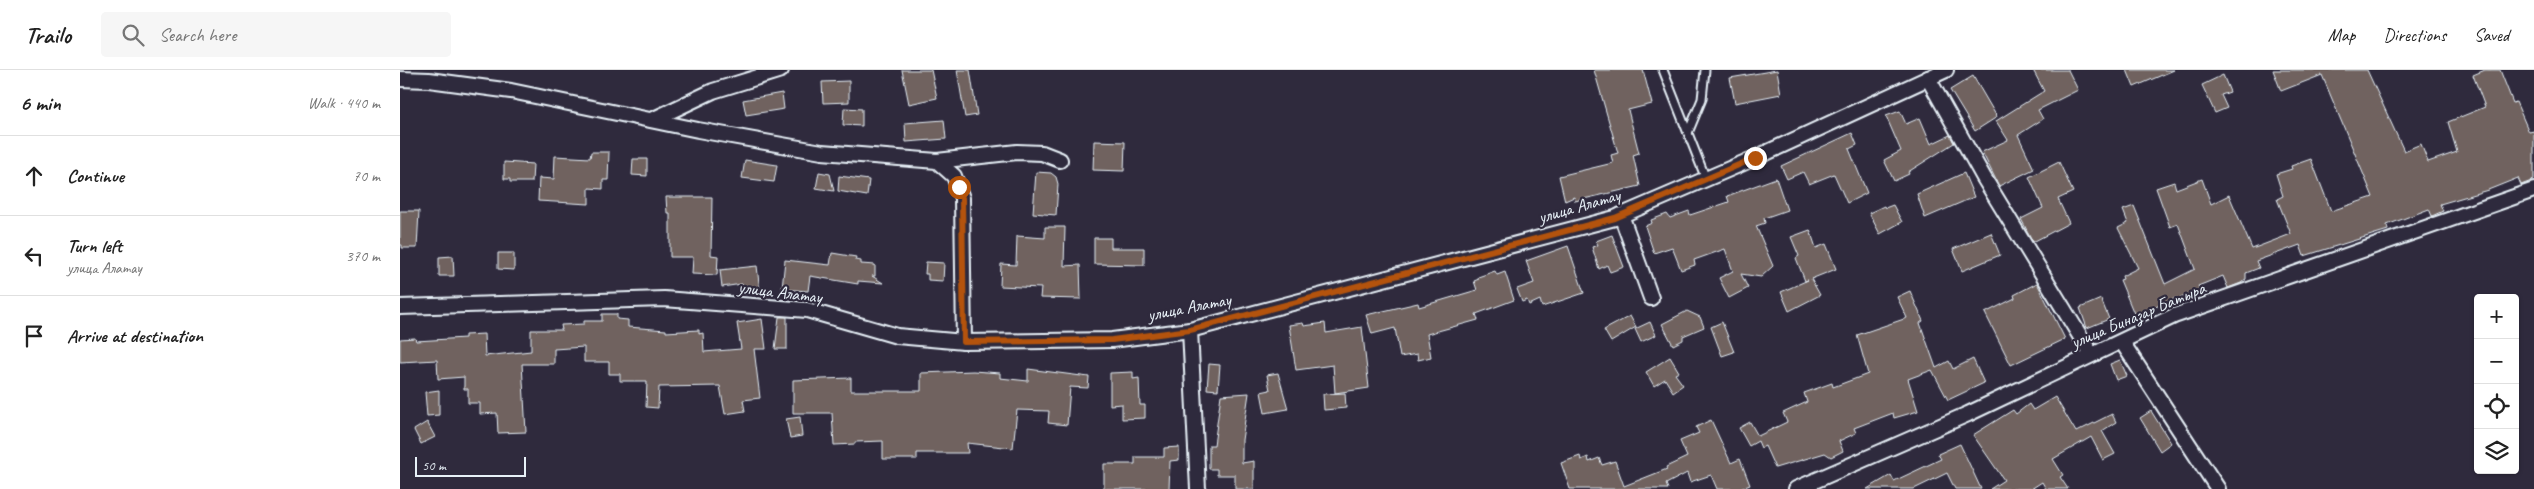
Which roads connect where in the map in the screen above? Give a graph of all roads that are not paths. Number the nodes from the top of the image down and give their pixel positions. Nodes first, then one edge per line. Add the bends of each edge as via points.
1 (782, 70) edge
2 (1663, 70) edge
3 (1704, 70) edge
4 (1946, 70) edge
5 (1928, 78) junction
6 (400, 79) edge
7 (652, 120) junction
8 (1688, 133) junction
9 (1060, 160) dead end
10 (938, 161) junction
11 (1706, 179) junction
12 (2534, 190) edge
13 (1621, 215) junction
14 (1651, 298) dead end
15 (400, 308) edge
16 (1190, 330) junction
17 (964, 342) junction
18 (2122, 342) junction
19 (2091, 354) junction
20 (1198, 489) edge
21 (1796, 489) edge
22 (2218, 489) edge

1 - 7 street via 713,91
2 - 8 lane
3 - 8 lane via 1702,99
4 - 5 street, улица Алатау
5 - 11 street, улица Алатау
5 - 19 street via 1984,178
6 - 7 street via 511,91
7 - 10 street via 822,152
8 - 11 lane
9 - 10 street via 1042,153 1017,152
10 - 17 street via 954,176 962,198
11 - 13 street, улица Алатау
12 - 18 street, улица Биназар Батыра via 2174,316
13 - 14 street
13 - 16 street, улица Алатау
15 - 17 street, улица Алатау via 664,300 806,310 897,336
16 - 17 street, улица Алатау via 1112,340
16 - 20 street
18 - 19 street, улица Биназар Батыра
18 - 22 street
19 - 21 street, улица Биназар Батыра via 1968,414

